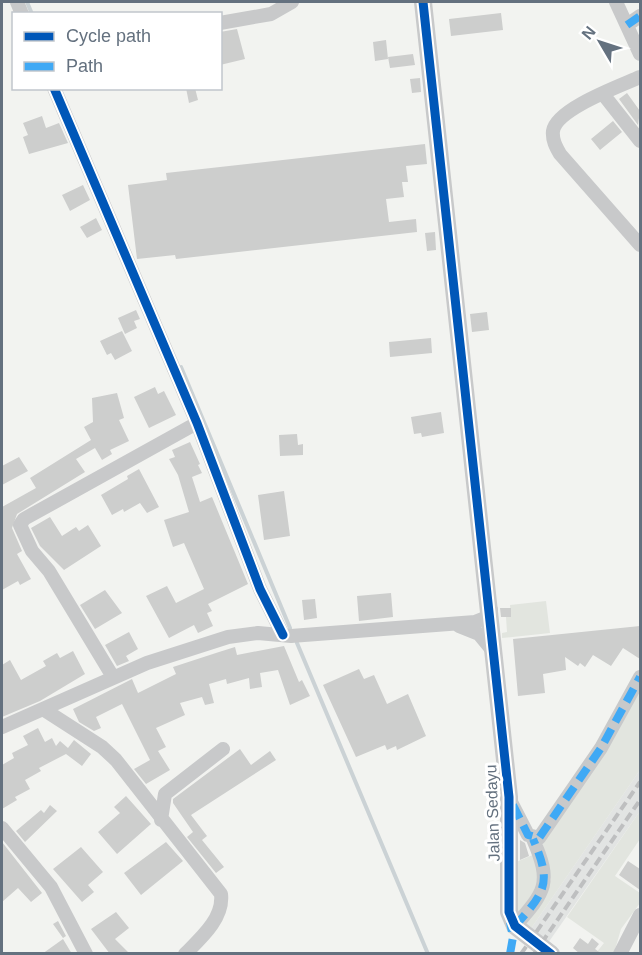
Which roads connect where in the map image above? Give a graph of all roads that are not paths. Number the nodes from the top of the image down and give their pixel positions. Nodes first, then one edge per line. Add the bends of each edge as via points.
1 (292, 2) edge
2 (423, 2) edge
3 (616, 2) edge
4 (640, 16) edge
5 (222, 23) edge
6 (627, 25) junction
7 (640, 54) edge
8 (640, 77) edge
9 (55, 90) edge
10 (603, 94) junction
11 (640, 141) edge
12 (640, 245) edge
13 (197, 423) junction
14 (490, 610) junction
15 (451, 624) junction
16 (283, 635) junction
17 (494, 653) junction
18 (113, 677) junction
19 (640, 677) edge
20 (43, 709) junction
21 (2, 727) edge
22 (223, 749) dead end
23 (509, 797) junction
24 (161, 820) junction
25 (2, 828) edge
26 (533, 839) junction
27 (640, 915) edge
28 (515, 926) junction
29 (86, 954) edge
30 (185, 954) edge
31 (551, 954) edge
32 (620, 954) edge

1 - 5 street via 271,14
2 - 14 street, Jalan Sedayu
3 - 6 street
4 - 6 street
6 - 7 street
8 - 10 street
9 - 13 street
10 - 11 street
10 - 12 street via 560,118 553,140 560,154
13 - 16 street via 260,589
13 - 18 street via 24,519 20,525 32,551 49,571
14 - 15 street via 481,620
14 - 17 street, Jalan Sedayu
15 - 16 street
15 - 17 street via 479,634
16 - 18 street via 228,637
17 - 23 street, Jalan Sedayu
18 - 20 street
19 - 26 street via 601,748 544,833
20 - 21 street
20 - 24 street via 102,747 135,783
22 - 24 street via 165,794
23 - 26 street
23 - 28 street, Jalan Sedayu via 509,907
24 - 30 street via 221,894 220,910 212,924
25 - 29 street via 51,887
26 - 28 street via 546,879 542,891
27 - 32 street
28 - 31 street

